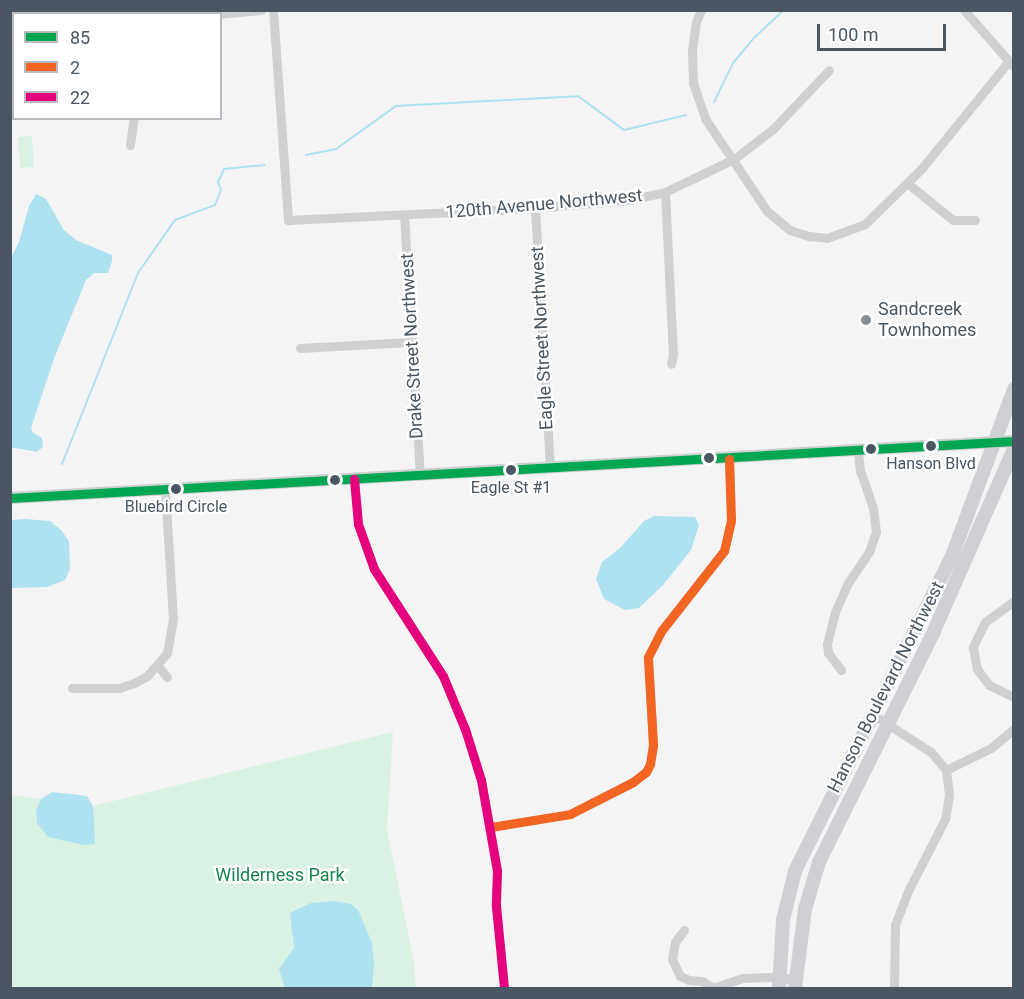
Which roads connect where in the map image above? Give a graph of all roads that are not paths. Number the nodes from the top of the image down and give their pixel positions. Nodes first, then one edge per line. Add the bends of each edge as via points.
1 (261, 10) edge
2 (273, 10) edge
3 (701, 10) edge
4 (964, 10) edge
5 (222, 14) edge
6 (1011, 65) edge
7 (829, 70) dead end
8 (134, 120) edge
9 (130, 145) dead end
10 (734, 159) junction
11 (907, 183) junction
12 (665, 192) junction
13 (535, 208) junction
14 (404, 215) junction
15 (975, 220) dead end
16 (410, 342) junction
17 (300, 348) dead end
18 (671, 364) dead end
19 (1014, 388) edge
20 (1014, 441) edge
21 (995, 443) junction
22 (1014, 448) edge
23 (858, 451) junction
24 (729, 459) junction
25 (550, 468) junction
26 (420, 476) junction
27 (354, 479) junction
28 (165, 489) junction
29 (10, 498) edge
30 (1014, 601) edge
31 (158, 666) junction
32 (841, 670) dead end
33 (167, 677) dead end
34 (72, 688) dead end
35 (1014, 697) edge
36 (872, 714) junction
37 (887, 724) junction
38 (1014, 729) edge
39 (946, 770) junction
40 (491, 827) junction
41 (684, 930) dead end
42 (779, 983) edge
43 (796, 984) edge
44 (504, 988) edge
45 (713, 988) edge
46 (894, 988) edge

1 - 5 street
2 - 14 street, 120th Avenue Northwest via 288,220
3 - 10 street via 692,52 693,83 706,120
4 - 6 street
6 - 11 street
7 - 10 street, 120th Avenue Northwest via 773,129
8 - 9 street
10 - 11 street via 777,221 790,230 827,238 865,224
10 - 12 street, 120th Avenue Northwest
11 - 15 street via 953,220
12 - 13 street, 120th Avenue Northwest via 628,200
12 - 18 street
13 - 14 street, 120th Avenue Northwest
13 - 25 street, Eagle Street Northwest
14 - 16 street, Drake Street Northwest
16 - 17 street
16 - 26 street, Drake Street Northwest
19 - 21 main road, Hanson Boulevard Northwest
20 - 21 street
21 - 23 street
21 - 36 main road, Hanson Boulevard Northwest via 952,556
22 - 37 main road, Hanson Boulevard Northwest via 963,568
23 - 24 street
23 - 32 street via 876,532 835,612 827,644 828,653
24 - 25 street
24 - 40 street via 731,520 724,551 662,630 648,657 652,745 646,772 570,814
25 - 26 street
26 - 27 street
27 - 28 street
27 - 40 street via 356,512 368,553 383,585 443,676 475,760
28 - 29 street
28 - 31 street via 172,630
30 - 35 street via 985,622 973,646 976,669 988,685
31 - 33 street
31 - 34 street via 147,676 119,688
36 - 37 street
36 - 42 main road, Hanson Boulevard Northwest via 795,871 783,920
37 - 39 street via 917,742
37 - 43 main road, Hanson Boulevard Northwest via 816,870 803,918
38 - 39 street via 991,748
39 - 46 street via 949,795 945,819 895,925
40 - 44 street
41 - 45 street via 672,950 674,969 680,976
42 - 43 street
42 - 45 street via 742,978

